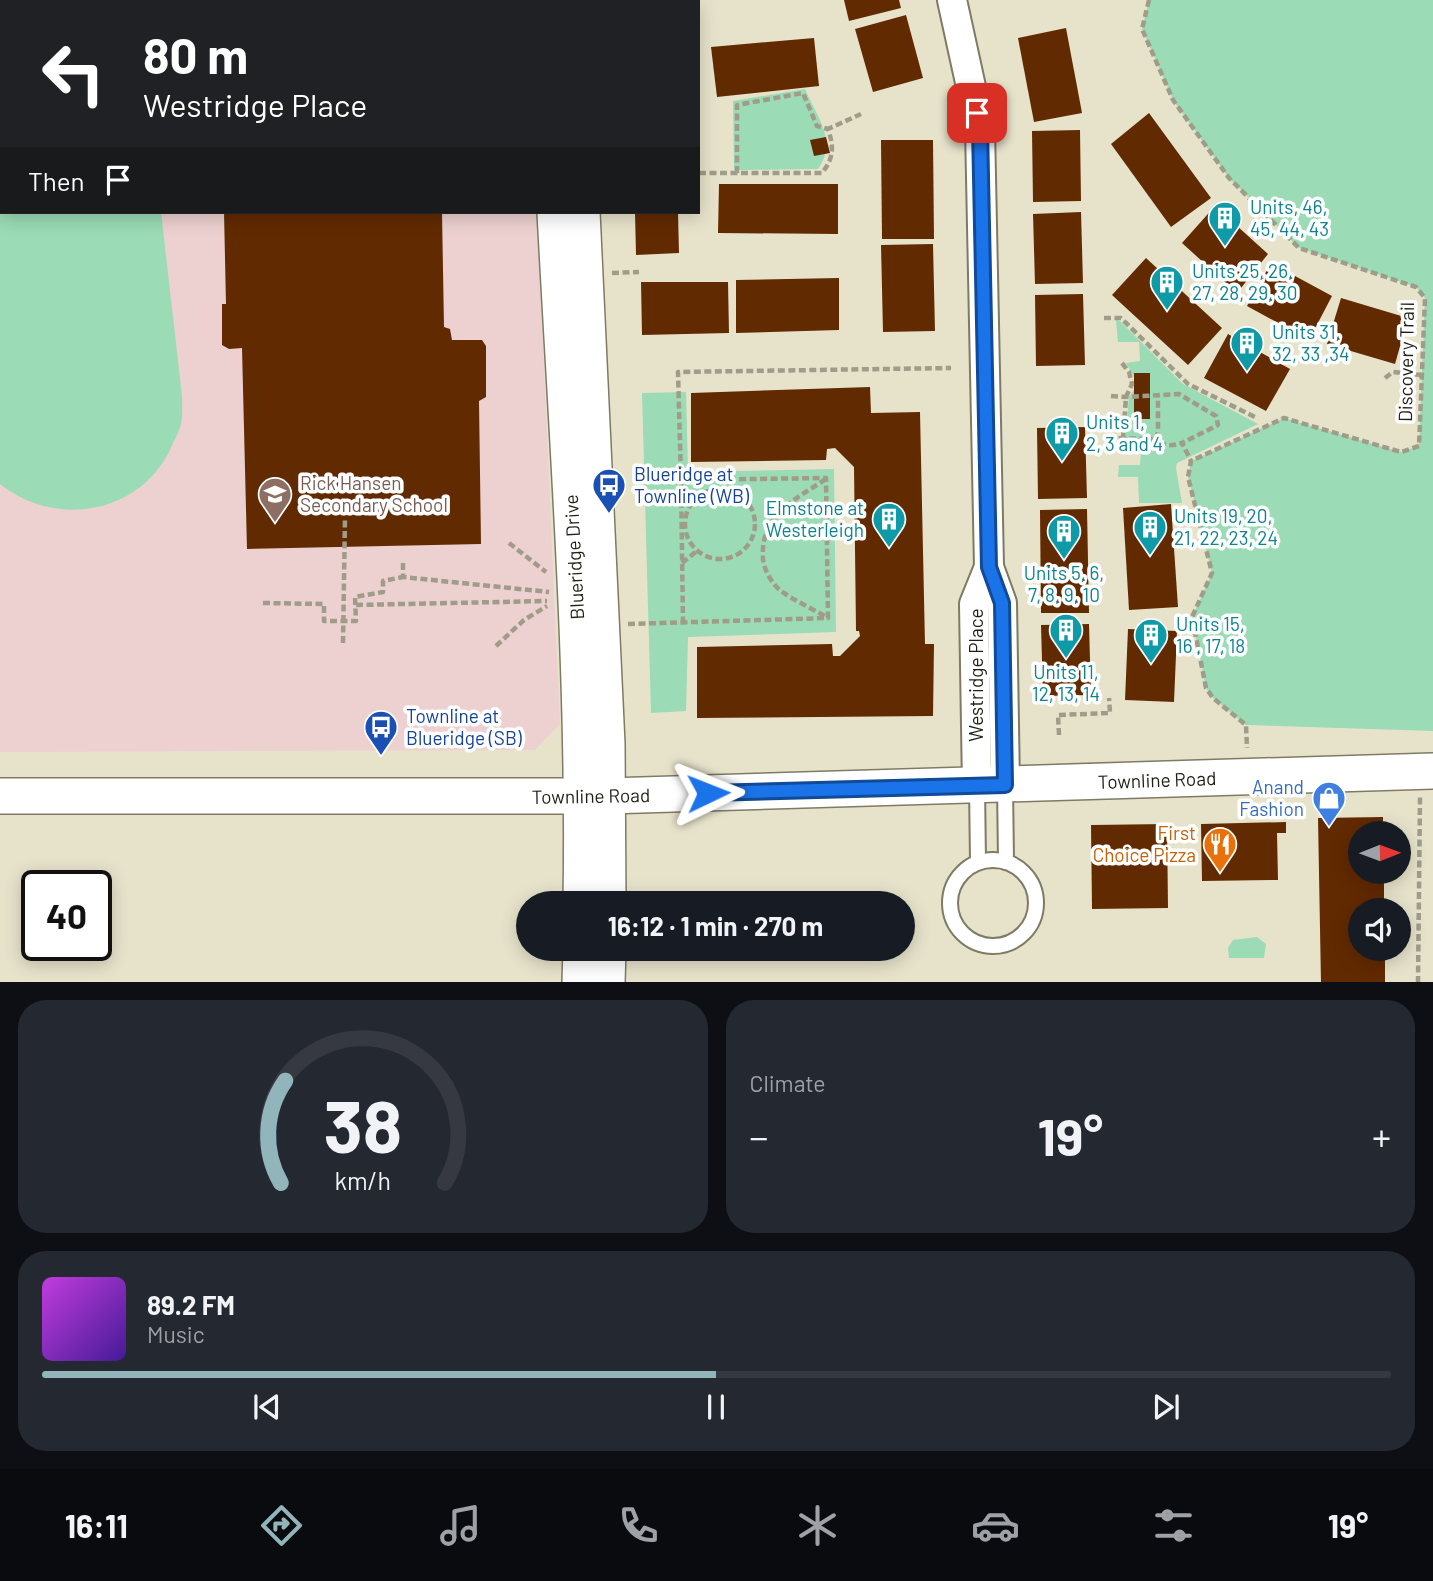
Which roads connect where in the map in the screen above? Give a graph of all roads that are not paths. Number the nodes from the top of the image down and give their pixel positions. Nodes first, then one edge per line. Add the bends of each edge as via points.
1 (952, 0) edge
2 (555, 214) edge
3 (582, 214) edge
4 (1426, 771) edge
5 (991, 785) junction
6 (0, 796) edge
7 (595, 796) junction
8 (978, 862) junction
9 (1006, 862) junction
10 (583, 891) edge
11 (607, 891) edge
12 (581, 961) edge
13 (608, 961) edge
14 (580, 982) edge
15 (607, 982) edge

1 - 5 street, Westridge Place via 980,128 989,567 974,604
2 - 7 street, Blueridge Drive via 563,597
3 - 7 street, Blueridge Drive via 598,527
4 - 5 street, Townline Road
5 - 7 street, Townline Road
5 - 8 lane
5 - 9 lane
6 - 7 street, Townline Road
7 - 10 street, Blueridge Drive
7 - 11 street, Blueridge Drive
8 - 9 lane
8 - 9 lane via 966,869 951,892 953,919 971,940 998,946 1024,933 1036,907 1029,879
12 - 14 street
13 - 15 street

